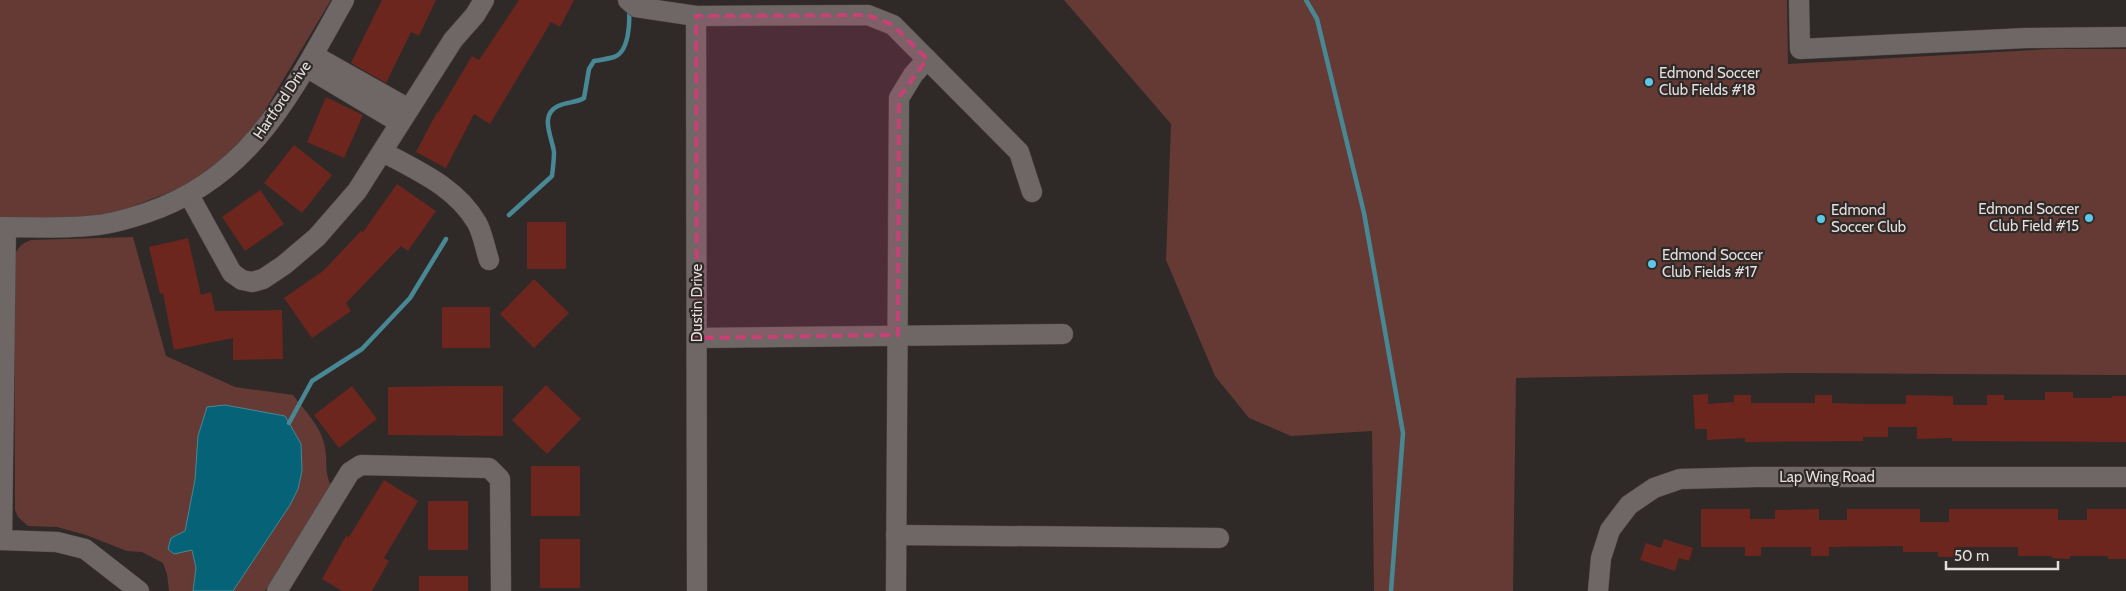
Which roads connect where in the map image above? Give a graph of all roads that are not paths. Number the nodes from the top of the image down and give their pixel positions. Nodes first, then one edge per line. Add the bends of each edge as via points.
1 (344, 0) edge
2 (484, 0) edge
3 (628, 0) edge
4 (1799, 0) edge
5 (696, 16) junction
6 (2126, 37) edge
7 (927, 59) junction
8 (309, 61) junction
9 (404, 116) junction
10 (383, 152) junction
11 (1032, 192) dead end
12 (189, 195) junction
13 (3, 227) edge
14 (489, 260) dead end
15 (1063, 334) dead end
16 (898, 336) junction
17 (698, 338) junction
18 (2126, 477) edge
19 (896, 534) junction
20 (1219, 538) dead end
21 (1, 540) edge
22 (139, 591) edge
23 (277, 591) edge
24 (500, 591) edge
25 (697, 591) edge
26 (896, 591) edge
27 (1598, 591) edge

1 - 8 street, Hartford Drive
2 - 9 street via 453,40
3 - 5 street via 636,7 657,12
4 - 6 street via 1800,49 2026,38
5 - 7 street via 868,15 893,25
5 - 17 street, Dustin Drive
7 - 11 street via 1019,152
7 - 16 street via 899,98
8 - 9 street
8 - 12 street, Hartford Drive via 265,130 222,173
9 - 10 street
10 - 12 street via 357,191 317,237 284,265 263,279 252,282 232,273
10 - 14 street via 445,187 458,200 477,224
12 - 13 street, Hartford Drive via 127,219 99,225
13 - 21 street
15 - 16 street
16 - 17 street
16 - 19 street
17 - 25 street, Dustin Drive
18 - 27 street, Lap Wing Road via 1680,479 1654,488 1629,505 1610,530 1601,558
19 - 20 street
19 - 26 street
21 - 22 street via 57,542 85,549
23 - 24 street via 350,472 362,465 489,468 500,479

